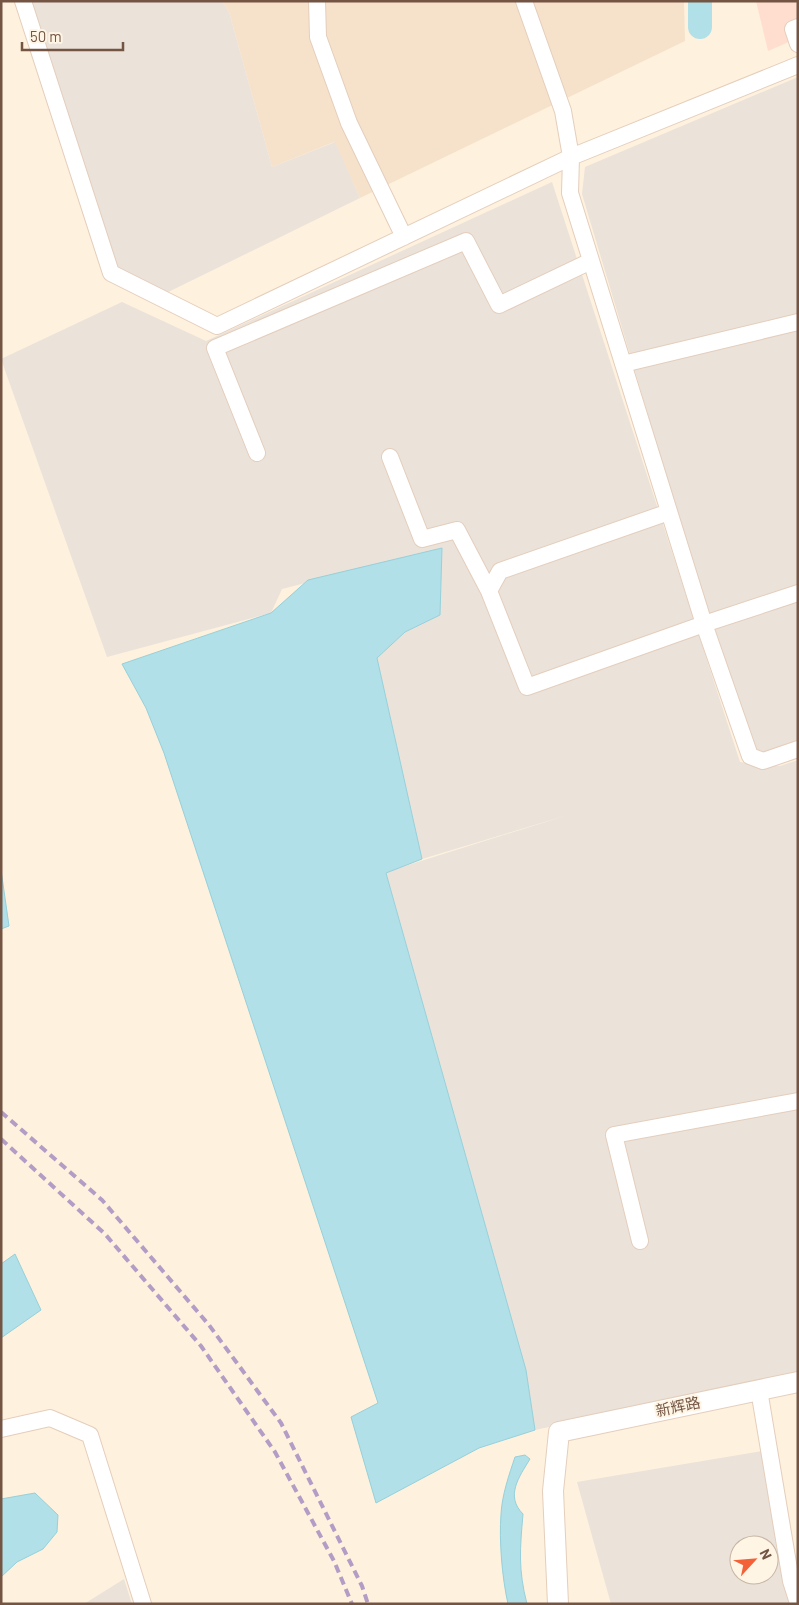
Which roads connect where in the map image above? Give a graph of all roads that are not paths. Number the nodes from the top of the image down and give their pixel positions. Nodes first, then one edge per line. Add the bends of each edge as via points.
1 (24, 1) edge
2 (317, 1) edge
3 (524, 1) edge
4 (798, 27) edge
5 (798, 44) edge
6 (798, 65) edge
7 (571, 157) junction
8 (404, 237) junction
9 (591, 261) junction
10 (798, 322) edge
11 (623, 364) junction
12 (257, 453) dead end
13 (390, 457) dead end
14 (669, 512) junction
15 (489, 590) junction
16 (798, 593) edge
17 (704, 624) junction
18 (798, 749) edge
19 (798, 1101) edge
20 (640, 1241) dead end
21 (798, 1382) edge
22 (759, 1390) junction
23 (1, 1429) edge
24 (798, 1603) edge
25 (143, 1604) edge
26 (558, 1604) edge

1 - 8 street via 111,273 217,326
2 - 8 street via 318,37 349,123
3 - 7 street via 563,111
4 - 5 street via 793,29
6 - 7 street
7 - 8 street
7 - 9 street via 570,193
9 - 11 street
9 - 12 street via 499,305 466,241 215,348
10 - 11 street
11 - 14 street
13 - 15 street via 422,539 457,530
14 - 15 street via 500,571
14 - 17 street
15 - 17 street via 527,687
16 - 17 street
17 - 18 street via 750,756 763,761
19 - 20 street via 614,1135
21 - 22 street, 新辉路
22 - 24 street via 791,1581
22 - 26 street, 新辉路 via 559,1432 553,1491
23 - 25 street via 50,1418 90,1435

